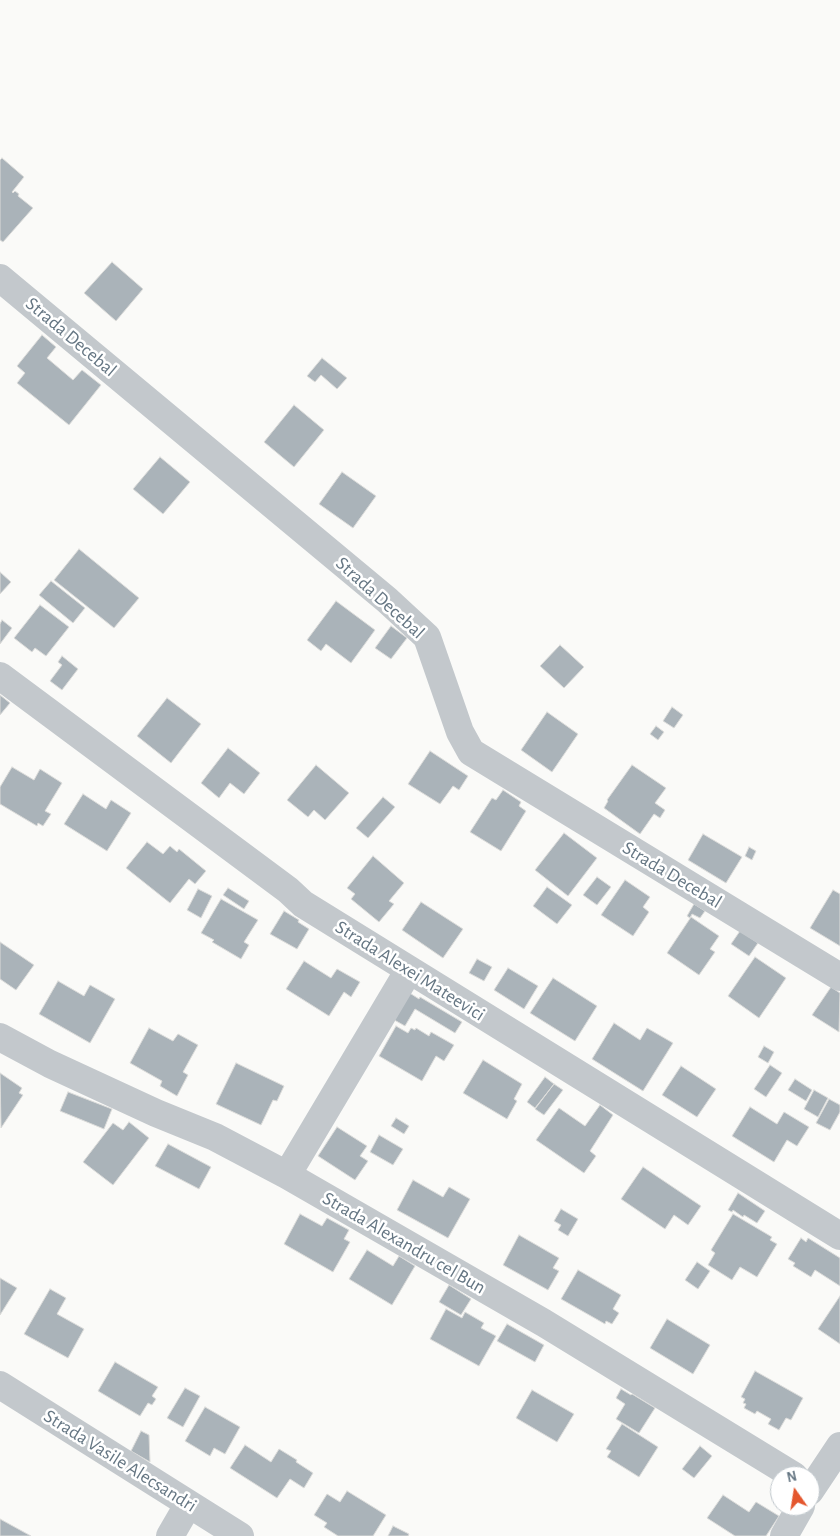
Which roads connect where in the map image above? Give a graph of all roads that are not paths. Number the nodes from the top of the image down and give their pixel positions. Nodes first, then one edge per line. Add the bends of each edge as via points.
1 (0, 278) edge
2 (0, 676) edge
3 (409, 970) junction
4 (840, 977) edge
5 (0, 1037) edge
6 (287, 1175) junction
7 (840, 1236) edge
8 (0, 1385) edge
9 (840, 1446) edge
10 (770, 1466) edge
11 (820, 1471) edge
12 (188, 1505) junction
13 (793, 1516) edge
14 (170, 1536) edge
15 (240, 1536) edge
16 (784, 1536) edge

1 - 4 street, Strada Decebal via 387,600 427,637 460,732 471,752
2 - 3 street, Strada Alexei Mateevici via 288,890 302,904
3 - 6 street
3 - 7 street, Strada Alexei Mateevici
5 - 6 street, Strada Alexandru cel Bun via 112,1093 216,1137
6 - 10 street, Strada Alexandru cel Bun via 544,1323
8 - 12 street, Strada Vasile Alecsandri
9 - 11 street
12 - 14 street
12 - 15 street, Strada Vasile Alecsandri
13 - 16 street

